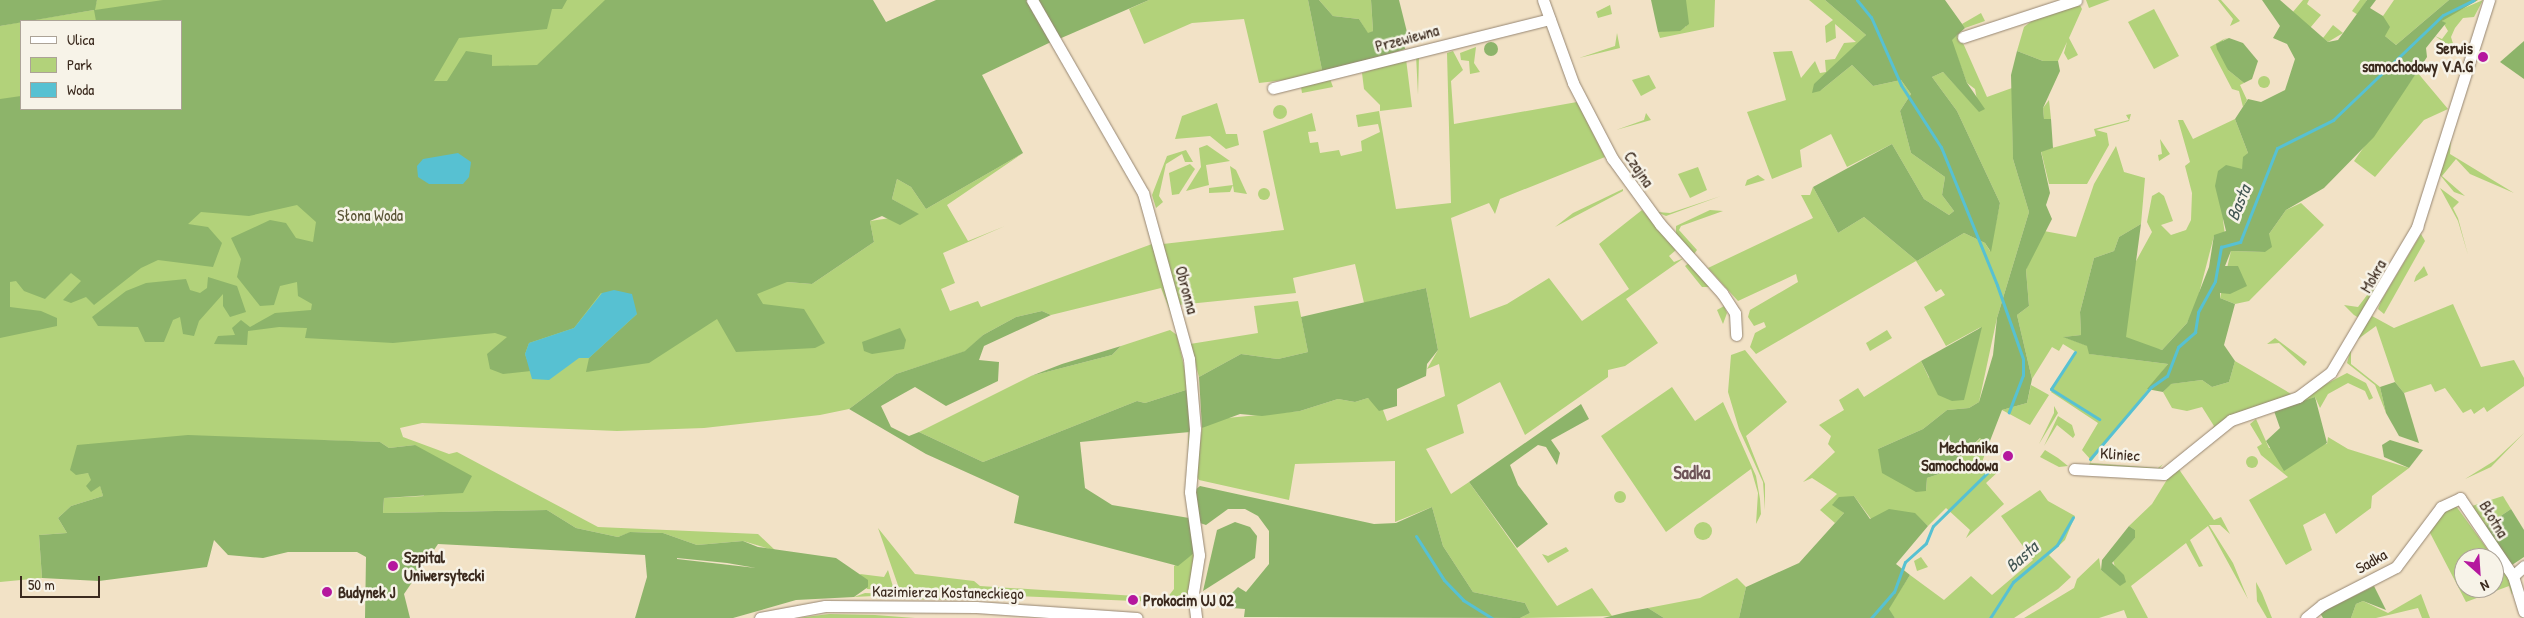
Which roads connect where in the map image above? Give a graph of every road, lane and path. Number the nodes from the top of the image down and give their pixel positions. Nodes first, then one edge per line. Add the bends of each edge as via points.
1 (1032, 0) edge
2 (1543, 0) edge
3 (2076, 0) edge
4 (2489, 0) edge
5 (1550, 20) junction
6 (1963, 37) dead end
7 (1273, 88) dead end
8 (1736, 335) dead end
9 (2074, 469) dead end
10 (2164, 474) joint
11 (2460, 498) joint
12 (2524, 566) edge
13 (2513, 576) junction
14 (2524, 611) edge
15 (760, 618) edge
16 (1137, 618) edge
17 (1196, 618) edge
18 (2306, 618) edge

1 - 17 street, Obronna via 1143,193 1188,359 1195,429 1190,492 1199,555 1193,592
2 - 5 street, Czajna
3 - 6 street
4 - 10 street, Mokra via 2420,218 2390,279 2336,366 2298,397 2231,420
5 - 7 street, Przewiewna
5 - 8 street, Czajna via 1573,83 1612,158 1660,224 1722,293 1735,313
9 - 10 street, Kliniec
11 - 13 street, Błotna
11 - 18 street, Sadka via 2441,507 2396,567 2322,605
12 - 13 street
13 - 14 street, Błotna
15 - 16 street, Kazimierza Kostaneckiego via 825,606 976,607

